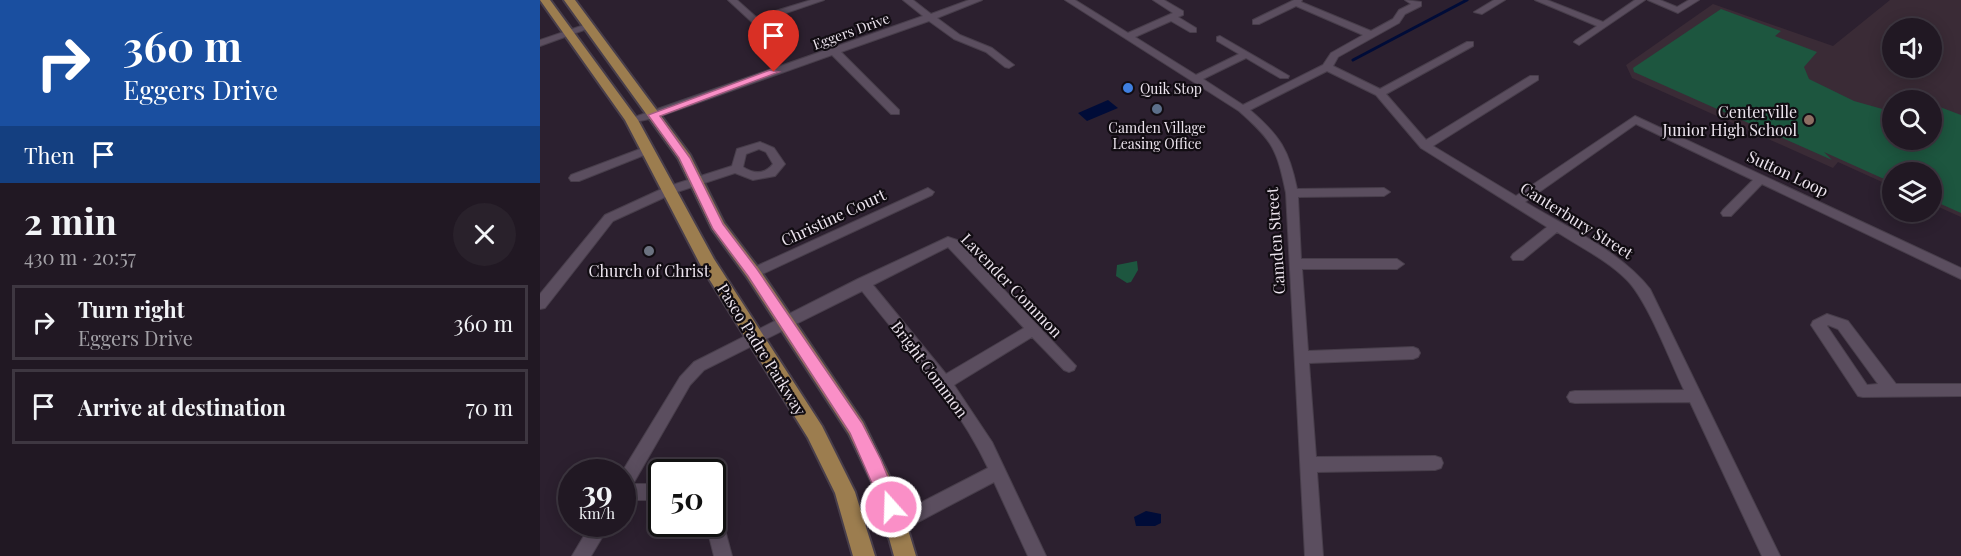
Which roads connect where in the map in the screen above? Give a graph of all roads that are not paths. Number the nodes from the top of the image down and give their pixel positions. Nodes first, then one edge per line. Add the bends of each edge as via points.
1 (544, 0) edge
2 (569, 0) edge
3 (732, 0) edge
4 (820, 0) edge
5 (907, 0) edge
6 (978, 0) edge
7 (1070, 0) edge
8 (1157, 0) edge
9 (1501, 0) edge
10 (1539, 0) edge
11 (1641, 0) edge
12 (1652, 0) edge
13 (1695, 0) edge
14 (1297, 2) edge
15 (1413, 2) edge
16 (1430, 10) dead end
17 (1479, 12) dead end
18 (929, 17) junction
19 (1171, 17) junction
20 (1256, 22) dead end
21 (590, 26) junction
22 (1604, 26) junction
23 (1193, 30) dead end
24 (568, 33) junction
25 (1371, 35) junction
26 (1127, 37) junction
27 (1220, 39) dead end
28 (1579, 42) dead end
29 (540, 43) edge
30 (1470, 44) dead end
31 (834, 51) junction
32 (1246, 54) junction
33 (1009, 65) dead end
34 (1327, 67) junction
35 (1284, 76) dead end
36 (1534, 78) dead end
37 (1196, 79) junction
38 (1380, 93) junction
39 (1243, 109) junction
40 (895, 112) dead end
41 (654, 115) junction
42 (631, 120) junction
43 (1425, 146) junction
44 (648, 150) junction
45 (737, 168) dead end
46 (575, 178) dead end
47 (1761, 178) junction
48 (698, 183) junction
49 (670, 190) junction
50 (928, 192) dead end
51 (1384, 192) dead end
52 (1292, 193) junction
53 (1515, 203) junction
54 (1727, 213) dead end
55 (1555, 227) junction
56 (1518, 257) dead end
57 (1294, 264) junction
58 (1397, 264) dead end
59 (753, 273) junction
60 (1961, 274) edge
61 (863, 283) junction
62 (540, 304) edge
63 (784, 322) junction
64 (1032, 330) junction
65 (754, 337) junction
66 (1413, 353) dead end
67 (1302, 357) junction
68 (1070, 366) dead end
69 (944, 383) junction
70 (1891, 390) junction
71 (1961, 390) edge
72 (1694, 396) junction
73 (1575, 397) dead end
74 (1435, 463) dead end
75 (1308, 465) junction
76 (636, 467) edge
77 (996, 472) junction
78 (897, 524) junction
79 (593, 537) edge
80 (718, 537) edge
81 (581, 556) edge
82 (723, 556) edge
83 (864, 556) edge
84 (905, 556) edge
85 (1037, 556) edge
86 (1314, 556) edge
87 (1771, 556) edge

1 - 24 main road, Paseo Padre Parkway
2 - 21 main road, Paseo Padre Parkway
3 - 4 street via 754,21
5 - 18 street
6 - 18 street, Eggers Drive
7 - 26 street, Camden Street
8 - 19 street via 1180,14
9 - 17 street
10 - 22 street
11 - 22 street
12 - 13 street via 1678,10
14 - 20 street
14 - 25 street
15 - 16 street
15 - 25 street via 1396,21
18 - 31 street, Eggers Drive
18 - 33 street
19 - 23 street
19 - 26 street
21 - 24 street
21 - 41 main road, Paseo Padre Parkway
22 - 28 street
24 - 29 street
24 - 42 main road, Paseo Padre Parkway
25 - 34 street via 1334,55
26 - 37 street, Camden Street
27 - 32 street
30 - 38 street
31 - 40 street
31 - 41 street, Eggers Drive
32 - 35 street
32 - 37 street
34 - 38 street, Canterbury Street
34 - 39 street
36 - 43 street
37 - 39 street, Camden Street
38 - 43 street, Canterbury Street
39 - 52 street, Camden Street via 1269,132 1285,159
41 - 42 street, Eggers Drive
41 - 48 main road, Paseo Padre Parkway
42 - 44 main road, Paseo Padre Parkway
43 - 53 street, Canterbury Street
44 - 46 street
44 - 49 main road, Paseo Padre Parkway
45 - 48 street
47 - 53 street, Sutton Loop via 1635,119
47 - 54 street
47 - 60 street, Sutton Loop
48 - 49 street
48 - 59 main road, Paseo Padre Parkway via 717,225
49 - 62 street via 609,218
49 - 65 main road, Paseo Padre Parkway via 689,231
50 - 59 street, Christine Court
51 - 52 street
52 - 57 street, Camden Street
53 - 55 street, Canterbury Street
55 - 56 street
55 - 72 street, Canterbury Street via 1632,276 1645,293
57 - 58 street
57 - 67 street, Camden Street
59 - 63 main road, Paseo Padre Parkway
61 - 63 street
61 - 64 street, Lavender Common via 952,243
61 - 69 street, Bright Common
63 - 65 street
63 - 78 main road, Paseo Padre Parkway via 856,428 886,490
64 - 68 street, Lavender Common
64 - 69 street
65 - 76 street via 699,366
65 - 83 main road, Paseo Padre Parkway via 832,464 845,492
66 - 67 street
67 - 75 street, Camden Street
69 - 77 street, Bright Common via 986,447
70 - 70 street via 1843,325 1827,320 1818,325 1863,391
70 - 71 street
72 - 73 street
72 - 87 street, Canterbury Street
74 - 75 street
75 - 86 street, Camden Street
77 - 78 street
77 - 85 street, Bright Common
78 - 84 main road, Paseo Padre Parkway
79 - 81 street
80 - 82 street

